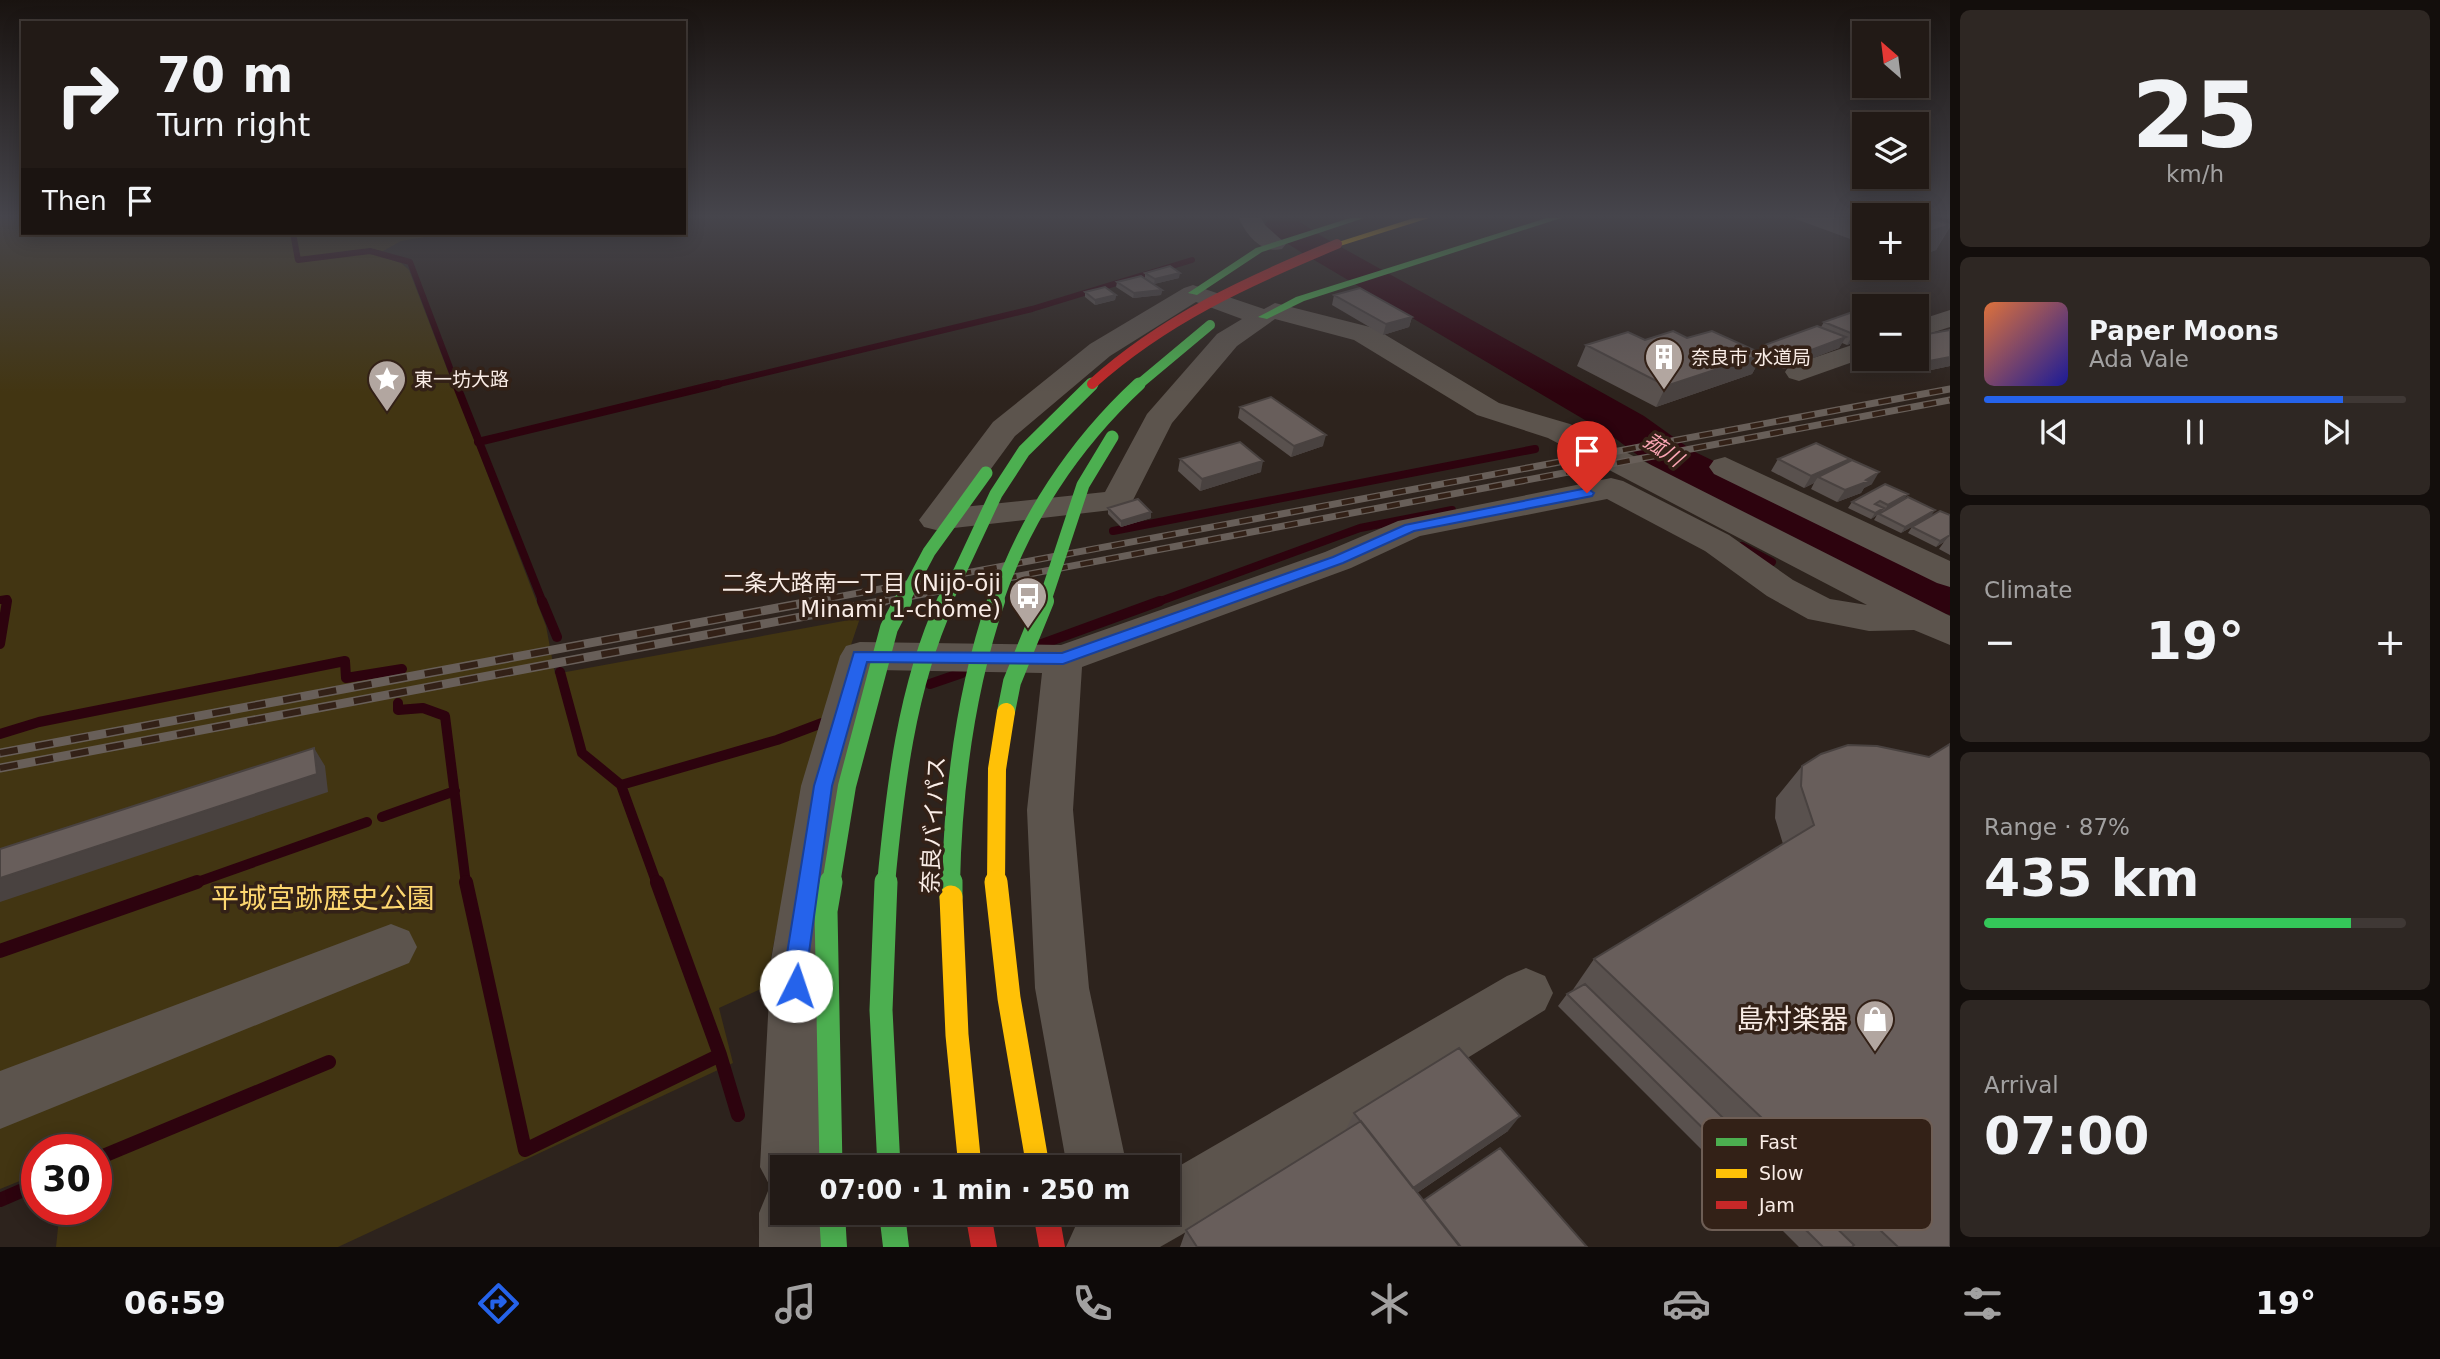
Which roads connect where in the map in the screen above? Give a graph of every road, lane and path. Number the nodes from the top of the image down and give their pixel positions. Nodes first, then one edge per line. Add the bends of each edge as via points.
1 (1219, 276) edge
2 (1259, 276) edge
3 (1373, 276) edge
4 (1193, 293) junction
5 (1265, 309) junction
6 (1950, 318) edge
7 (1929, 325) edge
8 (1852, 353) edge
9 (1110, 366) junction
10 (1799, 372) edge
11 (1136, 384) junction
12 (1725, 467) dead end
13 (1950, 575) edge
14 (1935, 625) edge
15 (1063, 659) junction
16 (391, 947) dead end
17 (1526, 993) dead end
18 (0, 1100) edge
19 (790, 1155) edge
20 (831, 1155) edge
21 (888, 1155) edge
22 (968, 1155) edge
23 (1036, 1155) edge
24 (1095, 1155) edge
25 (791, 1225) edge
26 (833, 1225) edge
27 (893, 1225) edge
28 (980, 1225) edge
29 (1048, 1225) edge
30 (1128, 1228) edge
31 (792, 1247) edge
32 (834, 1247) edge
33 (896, 1247) edge
34 (984, 1247) edge
35 (1052, 1247) edge

1 - 4 highway
2 - 9 highway, 奈良バイパス, bridge via 1156,332
3 - 5 highway, 奈良バイパス
4 - 5 street
4 - 5 street via 1100,349 1004,429 936,520 1117,501 1158,420 1227,340
5 - 11 highway, 奈良バイパス, bridge via 1211,324
5 - 14 street via 1364,334 1488,409 1559,431
6 - 7 street
8 - 10 street
9 - 20 highway, bridge via 1059,396 1024,424 929,552 889,628 847,786 826,911
9 - 21 highway, 奈良バイパス, bridge via 1024,451 996,494 932,631 922,665 892,823 883,917 881,1010
11 - 22 highway, 奈良バイパス, bridge via 1062,466 1024,531 997,592 973,668 953,792 950,936
11 - 23 highway, bridge via 1120,424 1083,485 1036,628 1012,682 1000,739 995,830 1000,937
12 - 13 street
14 - 15 street via 1821,610 1780,588 1717,543 1611,488 1410,528 1338,560
15 - 19 street via 860,656 823,786 797,960
15 - 24 street via 1050,810 1062,988
16 - 18 street
17 - 30 street
25 - 31 street
26 - 32 highway
27 - 33 highway
28 - 34 highway
29 - 35 highway

